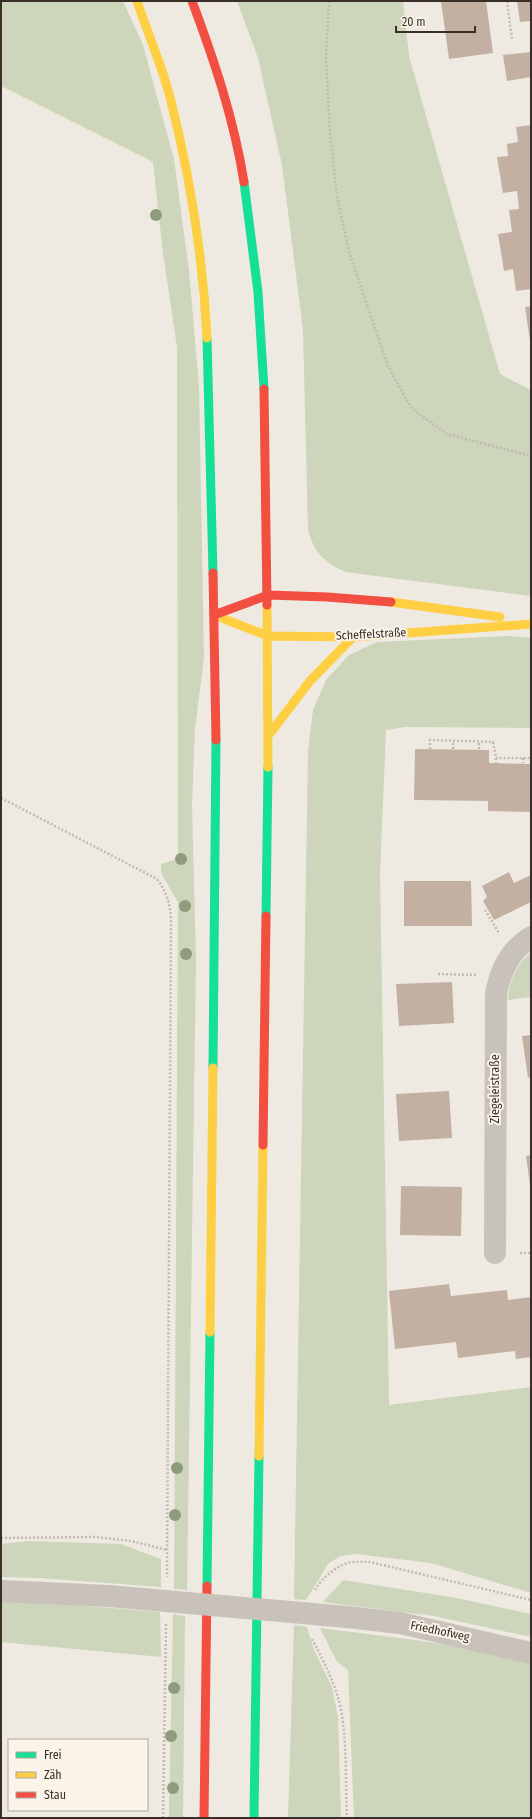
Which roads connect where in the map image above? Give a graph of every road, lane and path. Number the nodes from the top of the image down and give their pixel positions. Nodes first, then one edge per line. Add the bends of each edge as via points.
1 (137, 1) edge
2 (192, 1) edge
3 (203, 1) edge
4 (329, 1) edge
5 (507, 1) edge
6 (206, 34) junction
7 (512, 38) dead end
8 (531, 456) edge
9 (268, 595) junction
10 (214, 615) junction
11 (531, 623) edge
12 (268, 636) junction
13 (353, 637) junction
14 (268, 736) junction
15 (453, 740) junction
16 (479, 741) junction
17 (430, 749) dead end
18 (453, 749) dead end
19 (479, 749) dead end
20 (496, 758) junction
21 (523, 758) junction
22 (531, 758) edge
23 (496, 763) dead end
24 (523, 763) dead end
25 (1, 798) edge
26 (531, 937) edge
27 (438, 974) dead end
28 (500, 976) junction
29 (495, 1253) dead end
30 (1, 1538) edge
31 (167, 1550) junction
32 (167, 1582) dead end
33 (1, 1591) edge
34 (166, 1621) dead end
35 (531, 1653) edge
36 (163, 1818) edge
37 (204, 1818) edge
38 (254, 1818) edge

1 - 10 main road via 171,100 196,215 205,293 209,369
2 - 6 main road
3 - 6 main road
4 - 8 path via 326,56 330,133 337,196 349,252 388,366 411,408 447,434
5 - 7 path
6 - 9 main road via 225,97 243,181 256,265 264,381
9 - 10 main road
9 - 11 main road, Scheffelstraße via 323,596 423,604
9 - 12 main road
10 - 12 main road, Scheffelstraße
10 - 37 main road via 216,740
11 - 13 main road, Scheffelstraße
12 - 13 main road, Scheffelstraße
12 - 14 main road
13 - 14 main road via 310,681
14 - 38 main road
15 - 16 path
15 - 17 path via 430,740
15 - 18 path
16 - 19 path
16 - 20 path via 493,742
20 - 21 path
20 - 23 path
21 - 22 path
21 - 24 path
25 - 31 path via 157,880 170,904
26 - 28 street, Ziegeleistraße via 512,954
27 - 28 path
28 - 29 street, Ziegeleistraße via 495,1010
30 - 31 path via 95,1537 131,1541
31 - 32 path
33 - 35 street, Friedhofweg, bridge via 109,1596 400,1623
34 - 36 path

